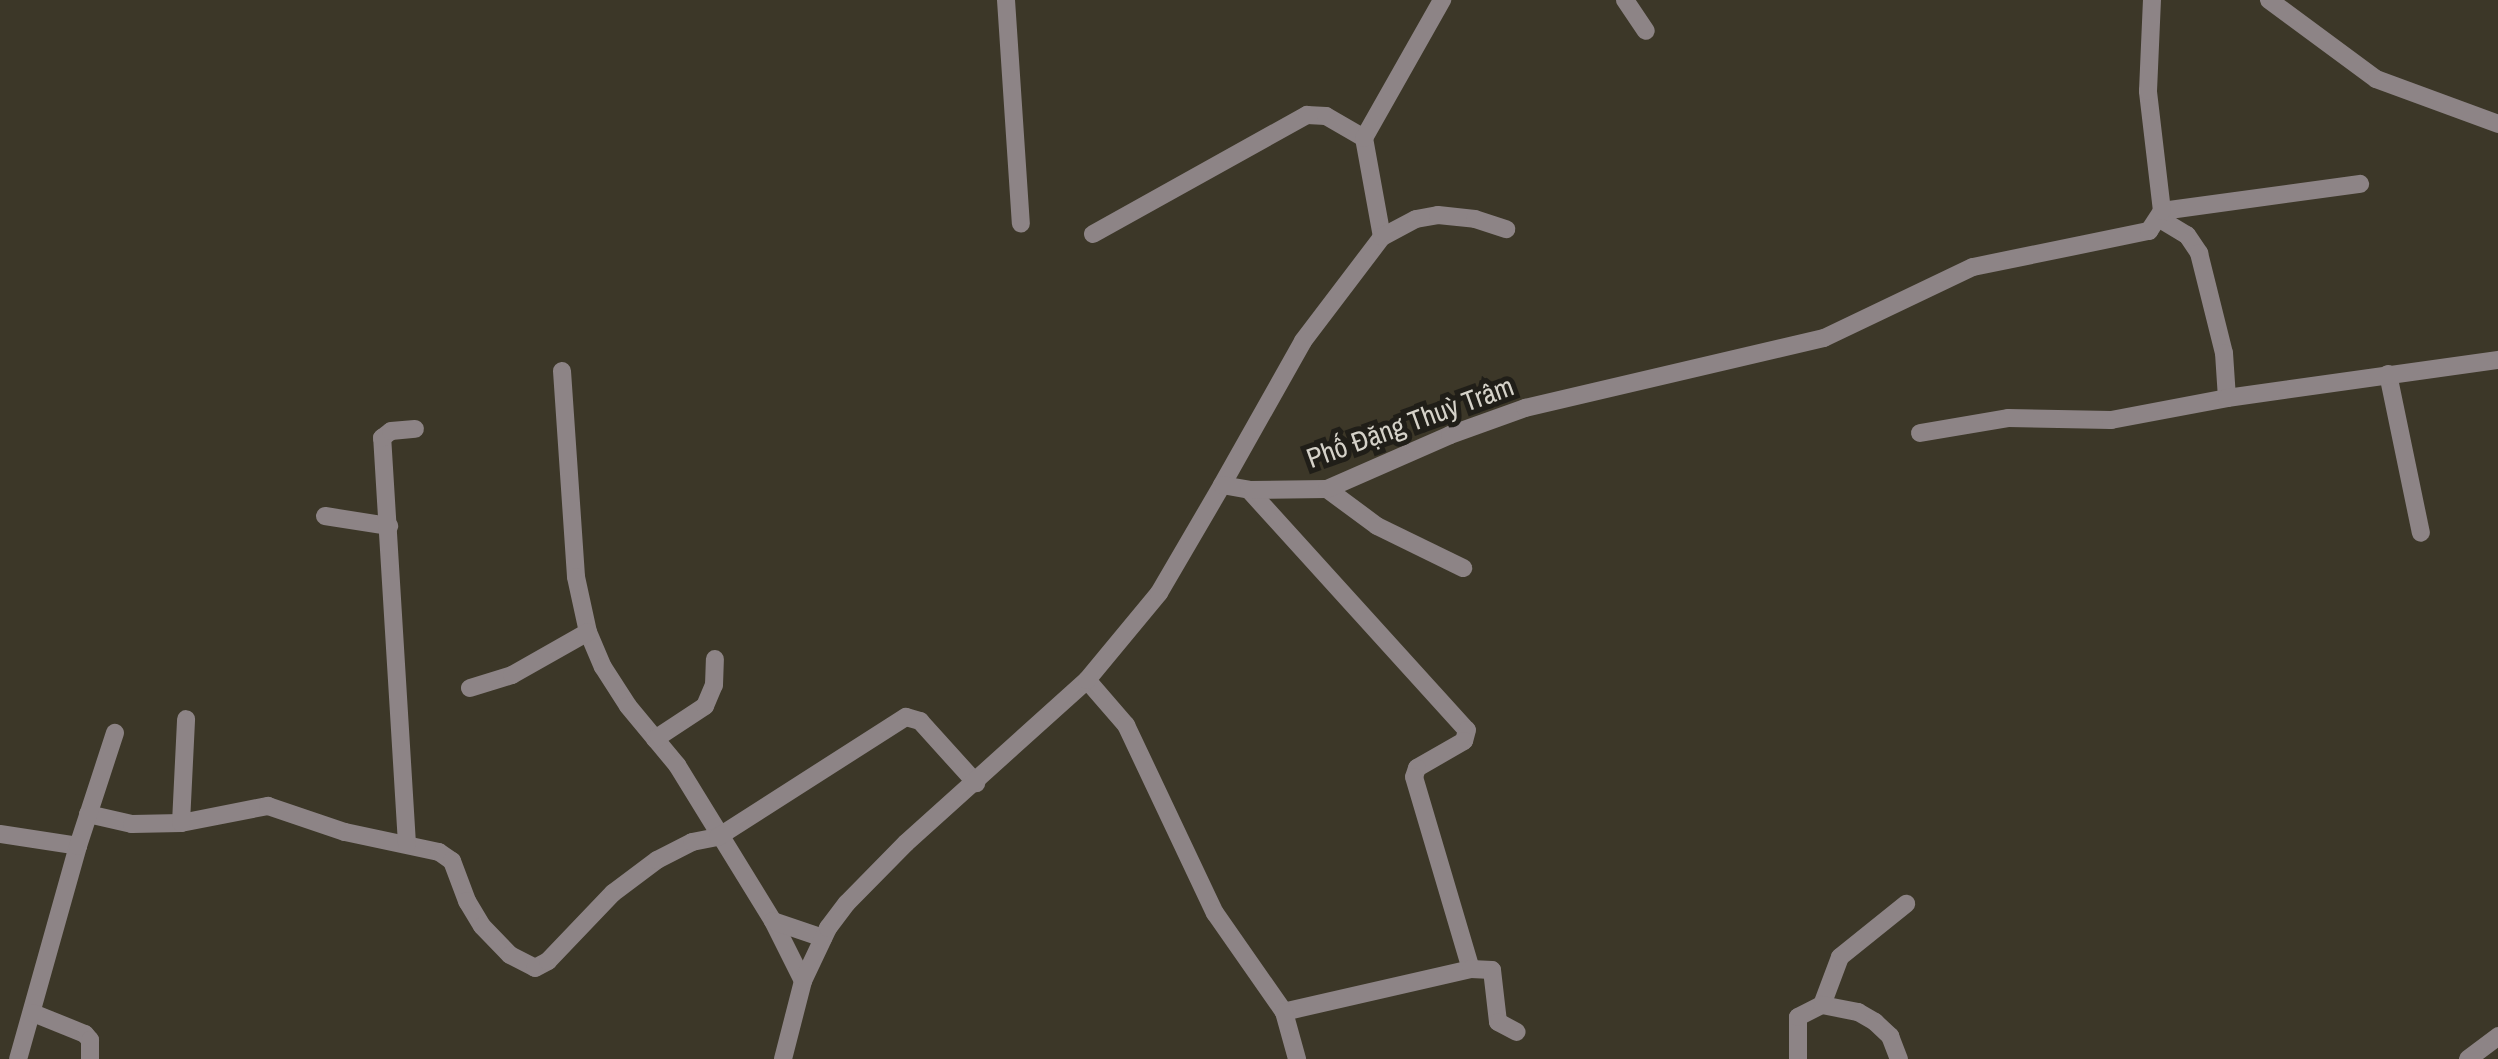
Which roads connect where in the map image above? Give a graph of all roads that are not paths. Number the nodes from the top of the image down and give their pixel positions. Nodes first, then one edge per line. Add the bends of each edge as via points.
1 (1006, 0) edge
2 (1442, 0) edge
3 (1625, 0) edge
4 (2152, 0) edge
5 (2269, 0) edge
6 (1646, 32) dead end
7 (2498, 124) edge
8 (1364, 138) junction
9 (2360, 184) dead end
10 (2161, 215) junction
11 (1021, 222) dead end
12 (1506, 230) dead end
13 (1093, 234) dead end
14 (1382, 237) junction
15 (2498, 360) edge
16 (562, 371) dead end
17 (2388, 374) junction
18 (2227, 398) junction
19 (415, 430) dead end
20 (1920, 433) dead end
21 (1222, 485) junction
22 (1326, 489) junction
23 (1249, 490) junction
24 (325, 516) dead end
25 (389, 526) junction
26 (2420, 533) dead end
27 (1464, 568) dead end
28 (588, 632) junction
29 (716, 658) dead end
30 (1088, 680) junction
31 (470, 688) dead end
32 (186, 719) dead end
33 (116, 733) dead end
34 (655, 739) junction
35 (976, 784) junction
36 (88, 814) junction
37 (180, 823) junction
38 (0, 834) edge
39 (718, 837) junction
40 (407, 844) junction
41 (78, 846) junction
42 (1906, 904) dead end
43 (773, 921) junction
44 (824, 938) junction
45 (1471, 969) junction
46 (803, 981) junction
47 (1822, 1005) junction
48 (1284, 1012) junction
49 (33, 1013) junction
50 (1517, 1032) dead end
51 (2498, 1036) edge
52 (18, 1059) edge
53 (90, 1059) edge
54 (782, 1059) edge
55 (1297, 1059) edge
56 (1798, 1059) edge
57 (1899, 1059) edge
58 (2468, 1059) edge

1 - 11 street
2 - 8 street
3 - 6 street
4 - 10 street via 2148,91
5 - 7 street via 2376,79
8 - 13 street via 1326,116 1307,116
8 - 14 street
9 - 10 street, Phố Đặng Thuỳ Trâm
10 - 18 street via 2199,253 2220,333
10 - 22 street, Phố Đặng Thuỳ Trâm via 2149,231 2132,238 1973,266 1824,338 1489,420
12 - 14 street via 1438,215
14 - 21 street via 1303,340
15 - 17 street
16 - 28 street via 576,577
17 - 18 street
17 - 26 street
18 - 20 street via 2111,420 2008,418
19 - 25 street via 382,438
21 - 23 street, Phố Đặng Thuỳ Trâm
21 - 30 street via 1159,593
22 - 23 street, Phố Đặng Thuỳ Trâm
22 - 27 street via 1377,526
23 - 45 street via 1466,727 1464,741 1417,768 1414,777
24 - 25 street
25 - 40 street
28 - 31 street via 512,675
28 - 34 street via 603,667
29 - 34 street via 705,706
30 - 35 street
30 - 48 street via 1126,725 1215,913
32 - 37 street
33 - 36 street
34 - 39 street
35 - 39 street via 920,721 906,717
35 - 44 street via 879,868
36 - 37 street via 132,824
36 - 41 street
37 - 40 street via 268,806 344,832
38 - 41 street
39 - 40 street via 657,860 613,892 535,968 510,956 482,926 448,857
39 - 43 street
41 - 49 street
42 - 47 street via 1840,957
43 - 44 street
43 - 46 street
44 - 46 street
45 - 48 street
45 - 50 street via 1493,972 1498,1022
46 - 54 street
47 - 56 street via 1798,1018
47 - 57 street via 1875,1022
48 - 55 street
49 - 52 street
49 - 53 street via 85,1034
51 - 58 street

